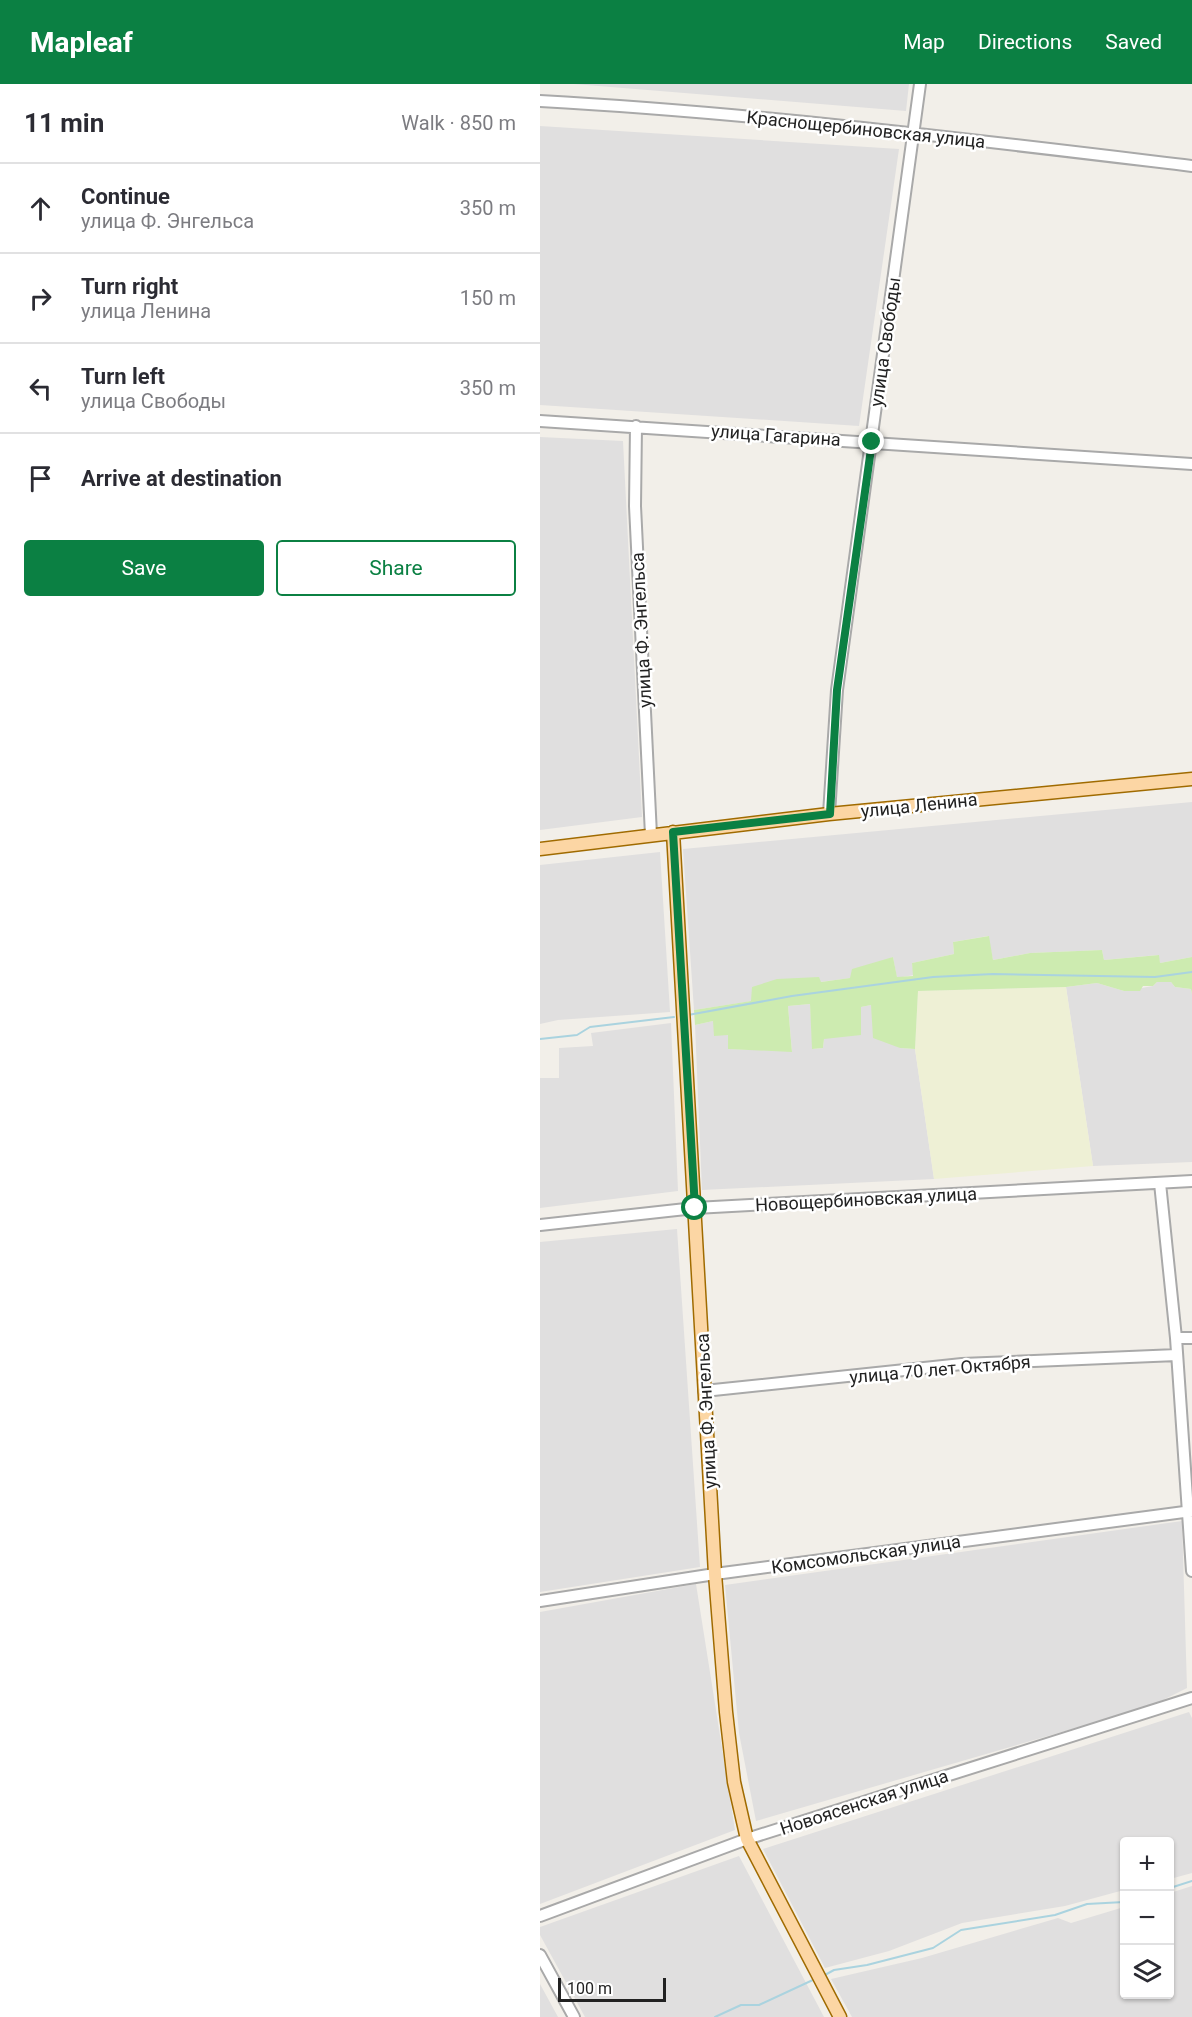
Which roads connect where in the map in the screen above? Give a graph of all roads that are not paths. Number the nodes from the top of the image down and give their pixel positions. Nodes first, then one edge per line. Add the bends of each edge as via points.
1 (920, 84) edge
2 (540, 101) edge
3 (913, 132) junction
4 (1192, 166) edge
5 (540, 421) edge
6 (636, 426) junction
7 (872, 442) junction
8 (1192, 464) edge
9 (1192, 779) edge
10 (830, 814) junction
11 (673, 832) junction
12 (651, 835) junction
13 (540, 849) edge
14 (1192, 1181) edge
15 (1160, 1183) junction
16 (695, 1208) junction
17 (540, 1225) edge
18 (1176, 1338) junction
19 (1192, 1338) edge
20 (1177, 1355) junction
21 (704, 1392) junction
22 (1190, 1511) edge
23 (1192, 1571) edge
24 (715, 1574) junction
25 (540, 1601) edge
26 (1192, 1698) edge
27 (747, 1839) junction
28 (540, 1916) edge
29 (540, 1955) edge
30 (574, 2017) edge
31 (840, 2017) edge

1 - 3 street, улица Свободы
2 - 3 street, Краснощербиновская улица via 642,106
3 - 4 street, Краснощербиновская улица
3 - 7 street, улица Свободы
5 - 6 street, улица Гагарина
6 - 7 street, улица Гагарина
6 - 12 street, улица Ф. Энгельса via 635,506
7 - 8 street, улица Гагарина
7 - 10 street, улица Свободы via 837,690
9 - 10 main road, улица Ленина
10 - 11 main road, улица Ленина
11 - 12 main road, улица Ленина
11 - 16 main road, улица Ф. Энгельса
12 - 13 main road, улица Ленина
14 - 15 street, Новощербиновская улица
15 - 16 street, Новощербиновская улица
15 - 18 street
16 - 17 street, Новощербиновская улица
16 - 21 main road, улица Ф. Энгельса
18 - 19 street
18 - 20 street
20 - 21 street, улица 70 лет Октября via 962,1364
20 - 22 street
21 - 24 main road, улица Ф. Энгельса
22 - 23 street
22 - 24 street, Комсомольская улица
24 - 25 street, Комсомольская улица
24 - 27 main road, улица Ф. Энгельса via 734,1782
26 - 27 street, Новоясенская улица
27 - 28 street, Новоясенская улица
27 - 31 main road, улица Ф. Энгельса
29 - 30 street

